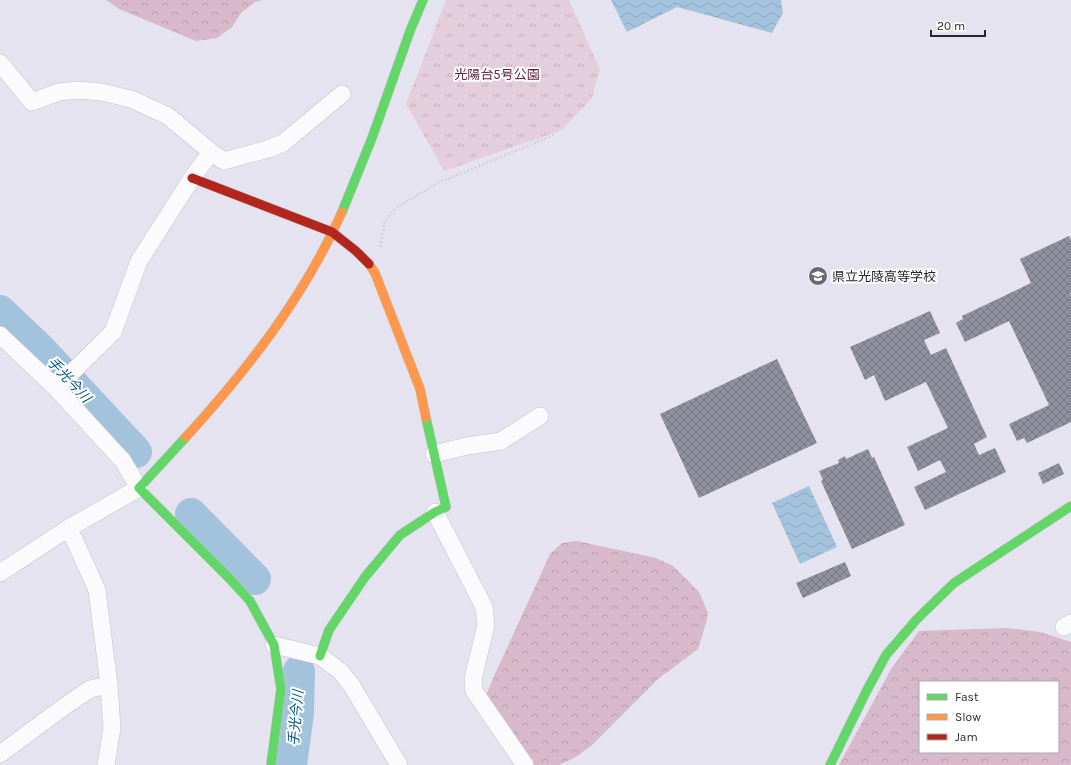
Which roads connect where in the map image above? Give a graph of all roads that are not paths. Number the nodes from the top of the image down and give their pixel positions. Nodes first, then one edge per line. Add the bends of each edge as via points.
1 (423, 0) edge
2 (0, 63) edge
3 (342, 94) dead end
4 (211, 152) junction
5 (192, 178) junction
6 (332, 232) junction
7 (0, 335) edge
8 (64, 380) junction
9 (540, 416) dead end
10 (434, 454) junction
11 (139, 488) junction
12 (1071, 506) edge
13 (435, 512) junction
14 (67, 529) junction
15 (0, 573) edge
16 (274, 644) junction
17 (320, 656) junction
18 (109, 685) junction
19 (0, 754) edge
20 (106, 765) edge
21 (271, 765) edge
22 (399, 765) edge
23 (525, 765) edge
24 (830, 765) edge

1 - 6 street via 377,126
2 - 4 street via 32,102 59,92 79,90 101,92 131,100 168,116
3 - 4 street via 283,144 224,161
4 - 5 street
5 - 6 street
5 - 8 street via 139,261 113,332
6 - 10 street via 370,263 375,273 420,389
6 - 11 street via 302,287 238,379
7 - 8 street
8 - 11 street via 123,460
9 - 10 street via 501,441
10 - 13 street via 446,507
11 - 14 street
11 - 16 street via 250,601
12 - 24 street via 954,584 917,619 886,655
13 - 17 street via 400,535 365,577 329,630
13 - 23 street via 484,607 486,625 473,678 474,691
14 - 15 street
14 - 18 street via 97,590
16 - 17 street
16 - 21 street via 281,689
17 - 22 street via 340,671 352,686
18 - 19 street via 90,689
18 - 20 street via 112,728

